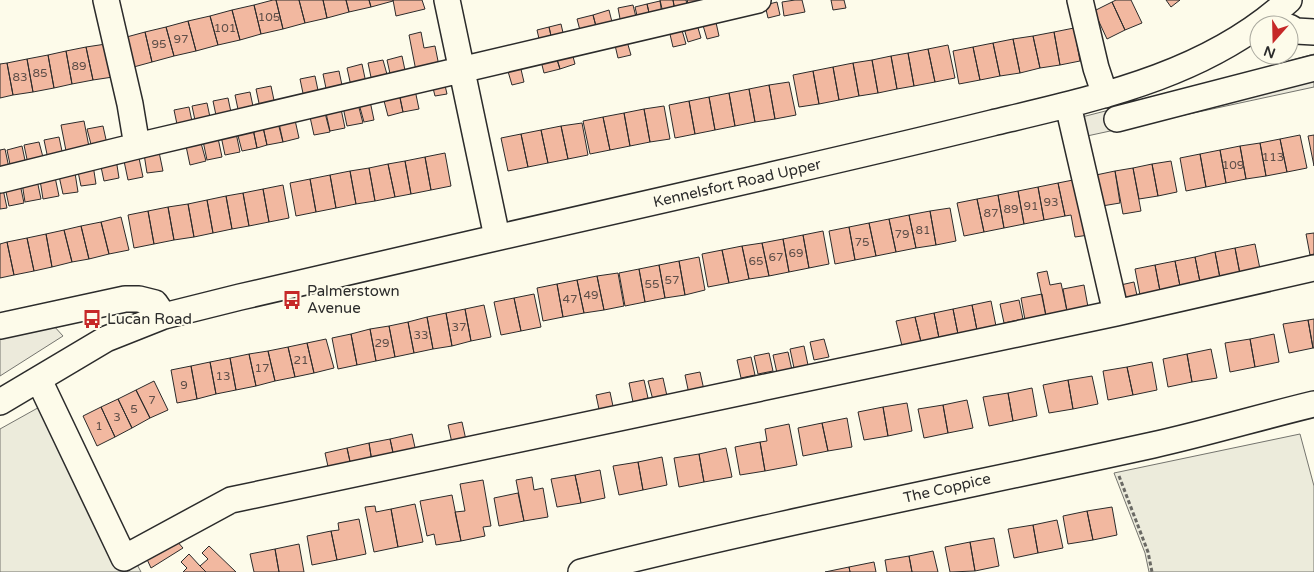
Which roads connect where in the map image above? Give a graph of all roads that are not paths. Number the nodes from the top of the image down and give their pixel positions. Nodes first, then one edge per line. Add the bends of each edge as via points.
1 (106, 0) edge
2 (447, 0) edge
3 (758, 0) edge
4 (1080, 0) edge
5 (1290, 0) edge
6 (1285, 15) edge
7 (1299, 31) edge
8 (1314, 32) edge
9 (1249, 38) edge
10 (1314, 68) edge
11 (461, 70) junction
12 (1105, 95) junction
13 (1068, 105) junction
14 (1117, 119) dead end
15 (137, 146) junction
16 (0, 180) edge
17 (497, 237) junction
18 (1314, 268) edge
19 (1116, 313) junction
20 (164, 316) junction
21 (0, 326) edge
22 (39, 380) junction
23 (0, 402) edge
24 (1314, 404) edge
25 (580, 572) edge

1 - 15 street
2 - 11 street
3 - 11 street
4 - 12 street
5 - 6 street, Kennelsfort Road Upper
7 - 8 street
9 - 12 street, Kennelsfort Road Upper via 1150,81
10 - 14 street
11 - 15 street
11 - 17 street
12 - 13 street, Kennelsfort Road Upper
13 - 17 street, Kennelsfort Road Upper
13 - 19 street
15 - 16 street
17 - 20 street, Kennelsfort Road Upper
18 - 19 street
19 - 22 street via 231,500 124,558
20 - 21 street via 155,303 125,299
20 - 22 street, Kennelsfort Road Upper via 106,339
22 - 23 street, Kennelsfort Road Upper
24 - 25 street, The Coppice via 1154,444

